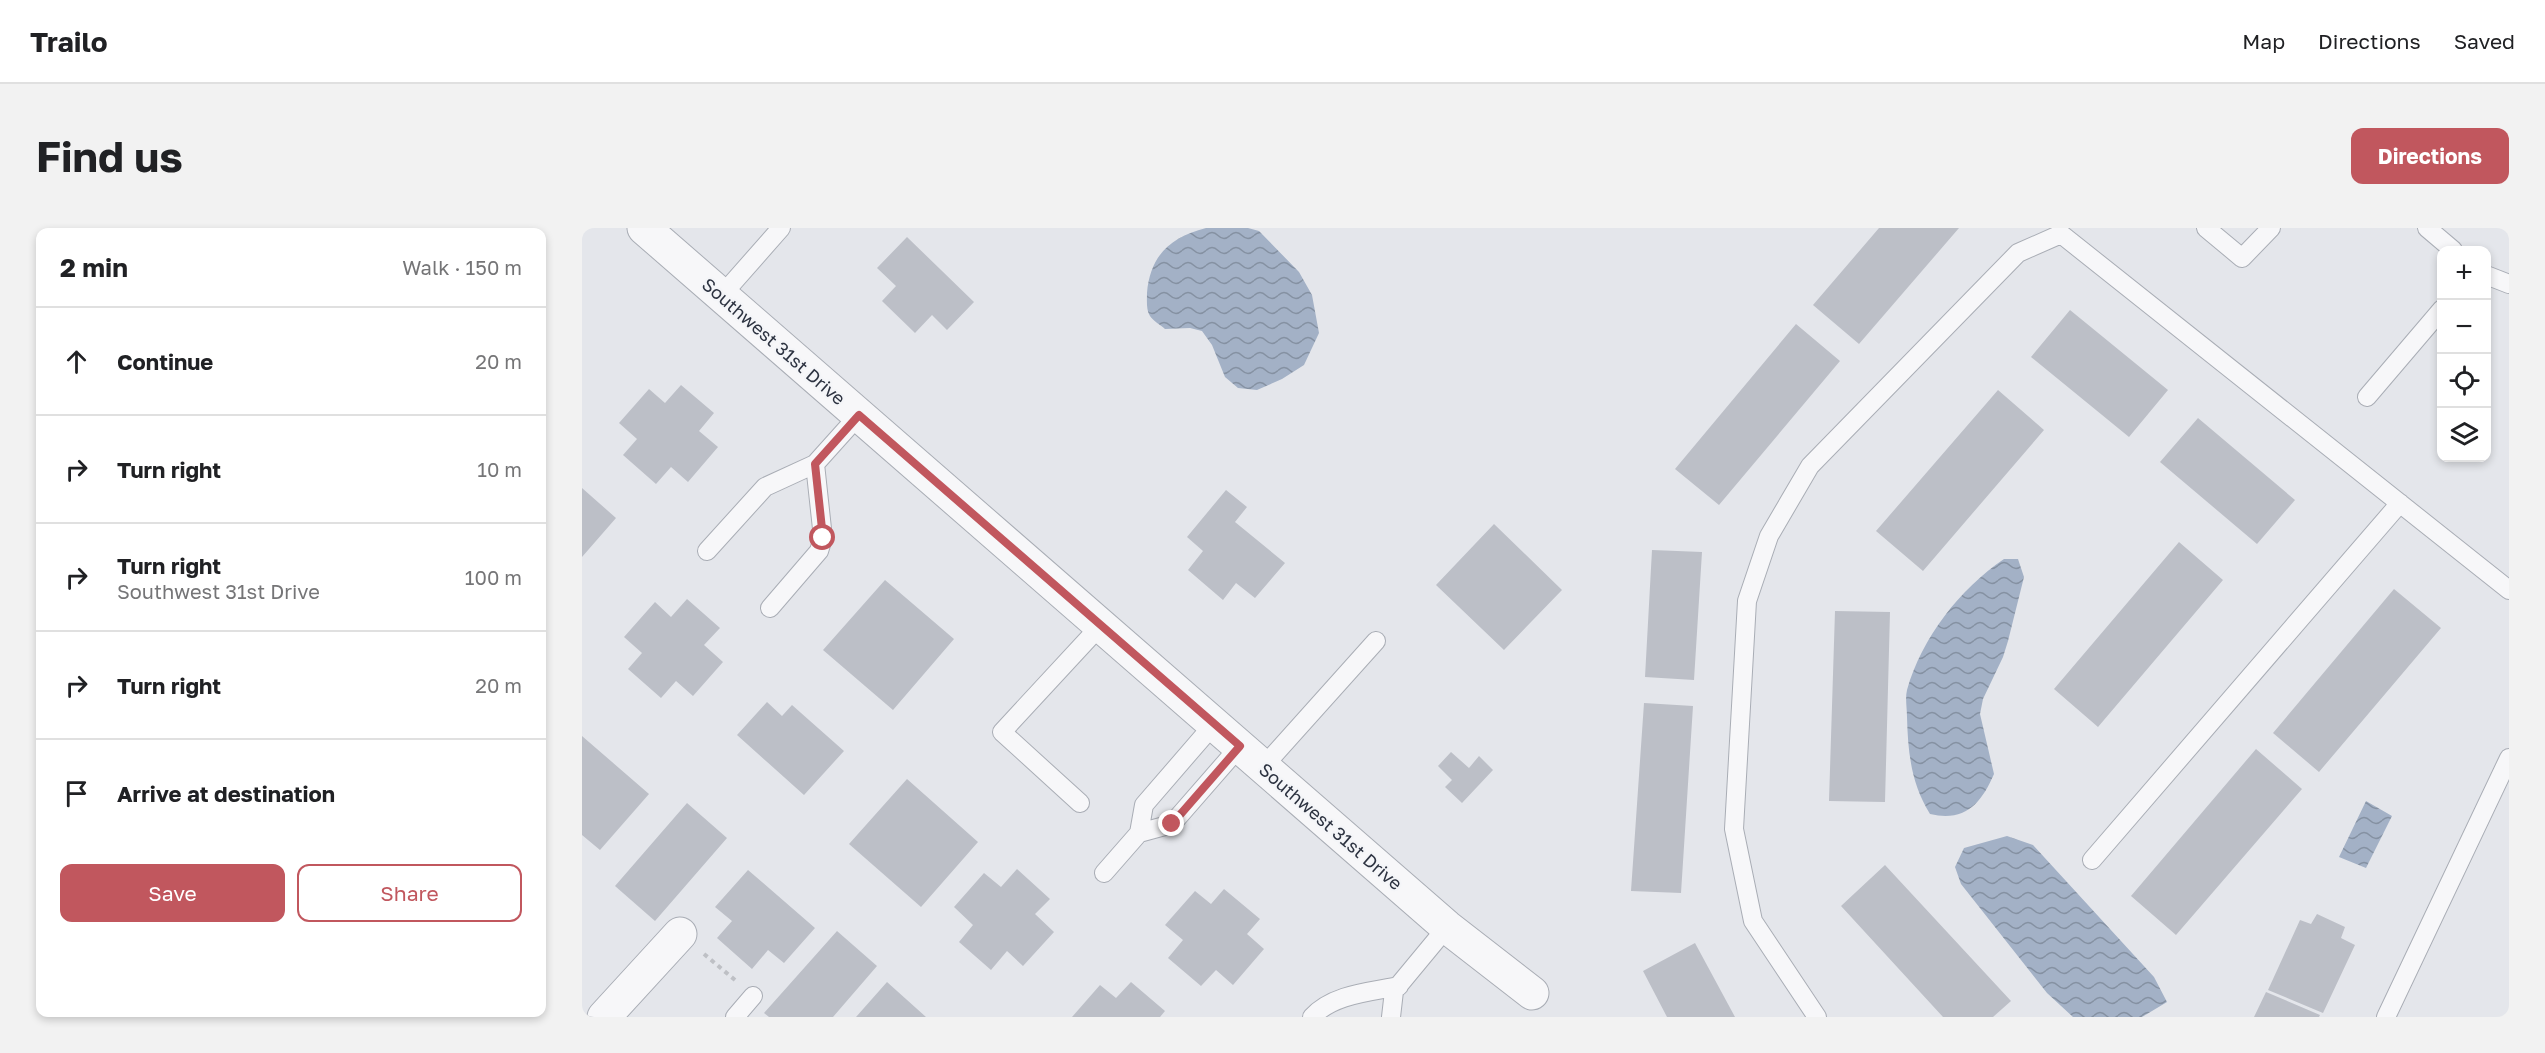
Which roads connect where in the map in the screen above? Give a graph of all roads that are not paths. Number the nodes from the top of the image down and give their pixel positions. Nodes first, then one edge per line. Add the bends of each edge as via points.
1 (644, 228) edge
2 (781, 228) edge
3 (2206, 228) edge
4 (2271, 228) edge
5 (2427, 228) edge
6 (2448, 246) edge
7 (2491, 276) edge
8 (2509, 284) edge
9 (722, 295) junction
10 (2437, 315) edge
11 (2367, 397) dead end
12 (859, 415) junction
13 (815, 464) junction
14 (2400, 503) junction
15 (707, 551) dead end
16 (2509, 590) edge
17 (770, 608) dead end
18 (1101, 626) junction
19 (1376, 641) dead end
20 (1214, 724) junction
21 (1251, 757) junction
22 (2509, 759) edge
23 (1080, 803) dead end
24 (1139, 832) junction
25 (2092, 860) dead end
26 (1104, 873) dead end
27 (1447, 927) junction
28 (680, 934) road end
29 (1399, 986) junction
30 (1532, 993) dead end
31 (753, 996) road end
32 (604, 1017) edge
33 (735, 1017) edge
34 (1312, 1017) edge
35 (1391, 1017) edge
36 (1818, 1017) edge
37 (2386, 1017) edge

1 - 9 street, Southwest 31st Drive
2 - 9 lane
3 - 4 lane via 2242,258
5 - 6 lane
7 - 8 lane
9 - 12 street, Southwest 31st Drive
10 - 11 lane
12 - 13 lane
12 - 18 street, Southwest 31st Drive
13 - 15 lane via 765,487
13 - 17 lane via 823,538 819,551
14 - 16 lane
14 - 25 lane
14 - 36 lane via 2061,234 2018,253 1810,466 1769,536 1747,601 1734,829 1753,921
18 - 20 street, Southwest 31st Drive
18 - 23 lane via 1002,732
19 - 21 lane
20 - 21 street, Southwest 31st Drive
20 - 24 lane via 1144,805
21 - 24 lane via 1172,824
21 - 27 street, Southwest 31st Drive
22 - 37 lane
24 - 26 lane
27 - 29 lane
27 - 30 street, Southwest 31st Drive
28 - 32 street
29 - 34 lane via 1347,996
29 - 35 lane via 1394,991
31 - 33 lane

